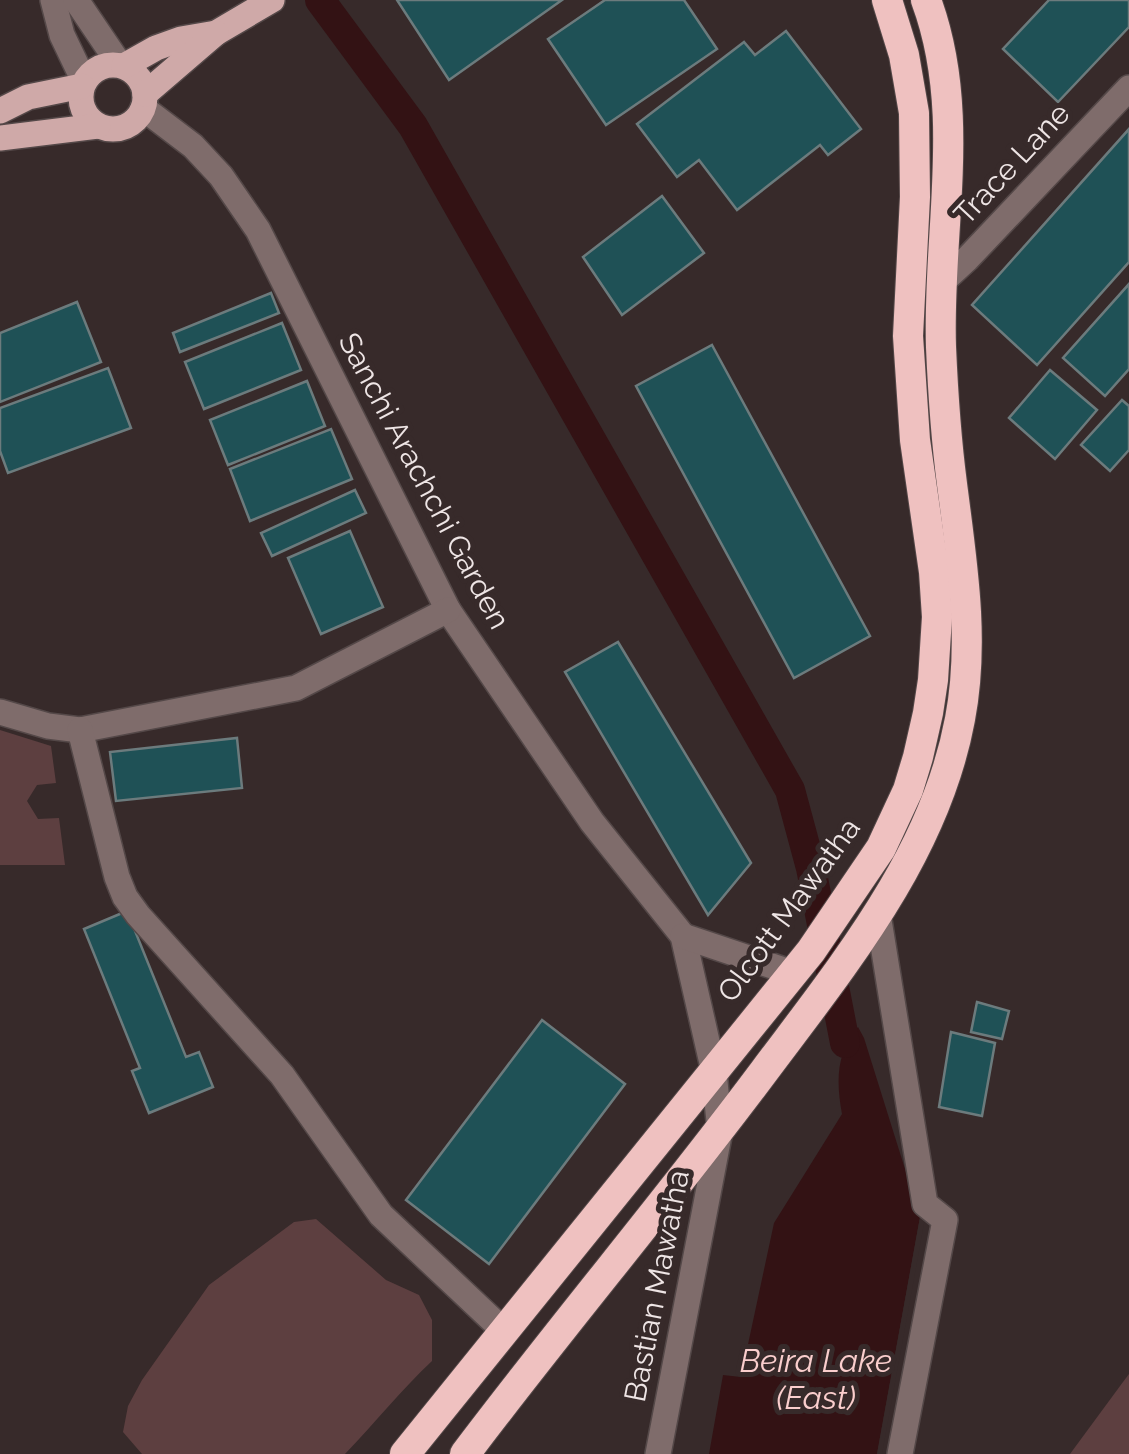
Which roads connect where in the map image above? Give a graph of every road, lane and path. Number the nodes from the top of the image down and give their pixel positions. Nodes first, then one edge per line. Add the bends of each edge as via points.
1 (53, 0) edge
2 (76, 0) edge
3 (272, 0) edge
4 (886, 0) edge
5 (926, 0) edge
6 (218, 32) junction
7 (122, 66) junction
8 (83, 83) junction
9 (1129, 88) edge
10 (144, 101) junction
11 (0, 111) edge
12 (98, 126) junction
13 (0, 138) edge
14 (910, 283) junction
15 (941, 284) junction
16 (448, 610) junction
17 (0, 712) edge
18 (80, 730) junction
19 (878, 914) junction
20 (684, 936) junction
21 (802, 962) junction
22 (714, 1072) junction
23 (720, 1131) junction
24 (504, 1331) junction
25 (405, 1454) edge
26 (465, 1454) edge
27 (658, 1454) edge
28 (900, 1454) edge

1 - 8 street
2 - 7 street
3 - 6 main road
4 - 14 highway, Olcott Mawatha via 914,112
5 - 15 highway via 950,132
6 - 7 main road via 181,38
6 - 10 main road
7 - 8 main road via 100,66
7 - 10 main road via 138,76
8 - 11 main road
8 - 12 main road via 84,111
9 - 15 street, Trace Lane
10 - 12 main road via 130,125
10 - 16 street, Sanchi Arachchi Garden via 221,176 258,230
12 - 13 main road
14 - 15 highway
14 - 21 highway, Olcott Mawatha via 910,386 937,616 930,696 918,757 895,820
15 - 19 highway via 944,411 964,578 965,681 946,777
16 - 18 street via 296,688
16 - 20 street, Sanchi Arachchi Garden via 592,822
17 - 18 street
18 - 24 street via 125,897 282,1075 381,1214
19 - 23 highway
19 - 28 street via 925,1204 946,1220
20 - 21 street
20 - 22 street, Sanchi Arachchi Garden
21 - 22 highway, Olcott Mawatha
22 - 23 street, Sanchi Arachchi Garden
22 - 24 highway, Olcott Mawatha
23 - 26 highway
23 - 27 street, Bastian Mawatha
24 - 25 highway, Olcott Mawatha

